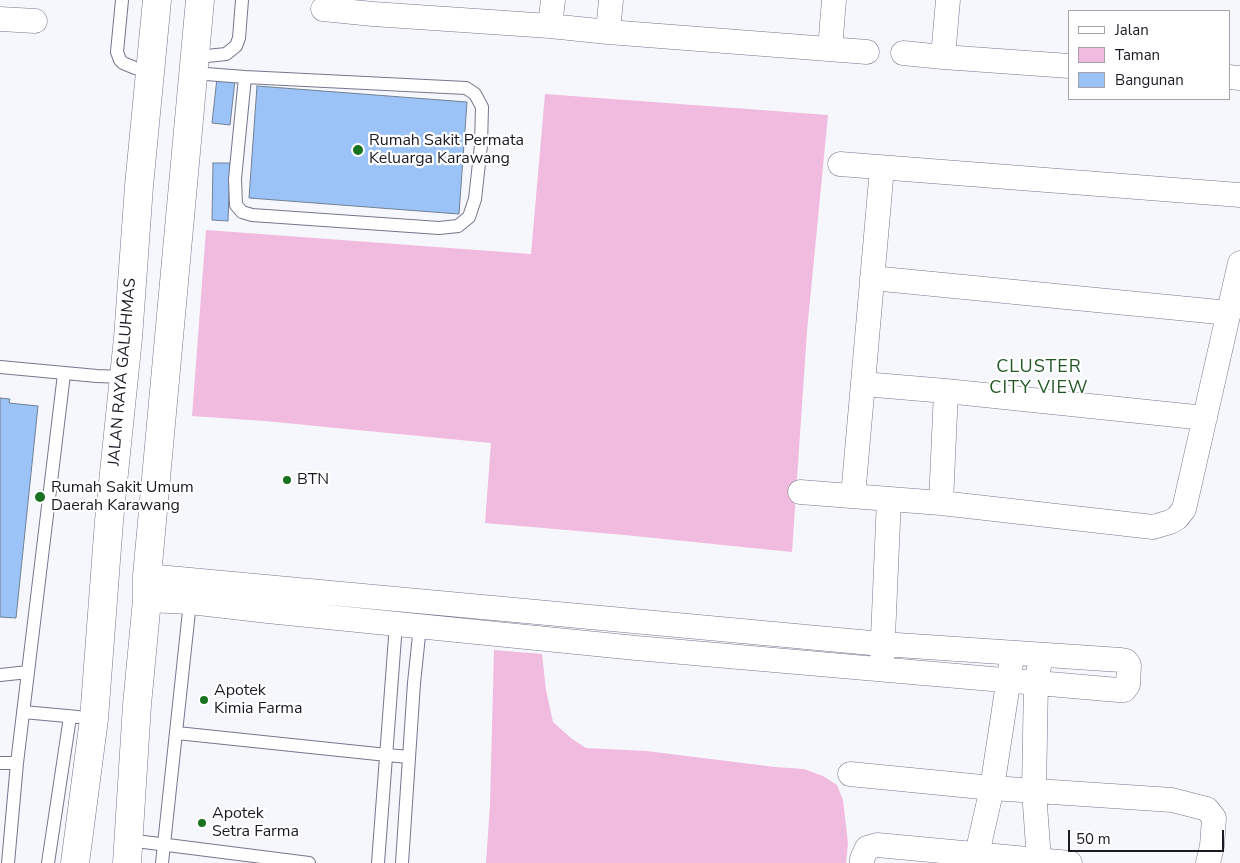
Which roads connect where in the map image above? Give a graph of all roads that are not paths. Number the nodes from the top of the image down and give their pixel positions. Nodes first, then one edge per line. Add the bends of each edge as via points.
1 (122, 0) edge
2 (157, 0) edge
3 (200, 0) edge
4 (242, 0) edge
5 (552, 0) edge
6 (611, 0) edge
7 (834, 0) edge
8 (948, 0) edge
9 (374, 7) edge
10 (323, 9) dead end
11 (0, 19) edge
12 (34, 21) dead end
13 (550, 26) junction
14 (608, 32) junction
15 (830, 49) junction
16 (867, 52) dead end
17 (904, 53) dead end
18 (942, 58) junction
19 (194, 64) junction
20 (1068, 66) edge
21 (151, 72) junction
22 (244, 77) junction
23 (840, 164) dead end
24 (882, 168) junction
25 (139, 186) junction
26 (183, 190) junction
27 (1240, 195) edge
28 (1240, 263) edge
29 (872, 278) junction
30 (1229, 313) junction
31 (0, 367) edge
32 (64, 374) junction
33 (124, 377) junction
34 (863, 384) junction
35 (946, 391) junction
36 (1205, 418) junction
37 (800, 492) dead end
38 (853, 496) junction
39 (889, 499) junction
40 (941, 504) junction
41 (147, 588) junction
42 (190, 602) junction
43 (396, 624) junction
44 (420, 626) junction
45 (882, 644) junction
46 (1013, 653) junction
47 (1040, 655) junction
48 (881, 669) junction
49 (28, 672) junction
50 (0, 675) edge
51 (1010, 680) junction
52 (1036, 682) junction
53 (23, 712) junction
54 (82, 718) junction
55 (177, 733) junction
56 (386, 755) junction
57 (409, 756) junction
58 (0, 763) edge
59 (17, 764) junction
60 (850, 774) dead end
61 (992, 788) junction
62 (1034, 791) junction
63 (164, 845) junction
64 (128, 852) edge
65 (977, 854) junction
66 (1039, 860) junction
67 (8, 863) edge
68 (48, 863) edge
69 (75, 863) edge
70 (162, 863) edge
71 (309, 863) edge
72 (378, 863) edge
73 (402, 863) edge
74 (862, 863) edge
75 (1070, 863) edge
76 (1208, 863) edge

1 - 21 lane via 117,52 120,60
2 - 21 main road, JALAN RAYA GALUHMAS
3 - 19 main road
4 - 19 lane via 236,46 226,54 207,56
5 - 13 street
6 - 14 street
7 - 15 street
8 - 18 street
9 - 10 street
9 - 13 street
11 - 12 street
13 - 14 street
14 - 15 street
15 - 16 street
17 - 18 street
18 - 20 street
19 - 22 lane
19 - 26 main road
21 - 25 main road, JALAN RAYA GALUHMAS
22 - 22 lane via 466,88 475,94 482,107 475,199 469,217 458,226 439,228 252,216 242,212 236,205 235,179
23 - 24 street
24 - 27 street
24 - 29 street
25 - 26 main road
25 - 33 main road, JALAN RAYA GALUHMAS
26 - 41 main road
28 - 30 street
29 - 30 street
29 - 34 street
30 - 36 street
31 - 32 lane
32 - 33 lane
32 - 49 lane
33 - 54 main road, JALAN RAYA GALUHMAS via 109,521
34 - 35 street
34 - 38 street
35 - 36 street
35 - 40 street
36 - 40 street via 1184,509 1170,522 1153,527
37 - 38 street
38 - 39 street
39 - 40 street
39 - 45 street
41 - 42 street
41 - 45 street
41 - 64 main road
42 - 43 street
42 - 55 lane
43 - 44 street
43 - 56 lane
44 - 48 street
44 - 57 lane
45 - 46 street
45 - 48 street
46 - 47 street
46 - 51 street
47 - 52 street
47 - 52 street via 1126,661 1129,665 1128,685 1124,690 1118,690
48 - 51 street
49 - 50 lane
49 - 53 lane
51 - 52 street
51 - 61 street
52 - 62 street
53 - 54 lane
53 - 59 lane
54 - 68 lane
54 - 69 main road, JALAN RAYA GALUHMAS
55 - 56 lane
55 - 63 lane
56 - 57 lane
56 - 72 lane
57 - 73 lane
58 - 59 lane
59 - 67 lane
60 - 61 street
61 - 62 street
61 - 65 street
62 - 66 street
62 - 76 street via 1172,800 1207,809 1214,818
63 - 64 lane
63 - 70 lane
63 - 71 lane
65 - 66 street
65 - 74 street via 877,845 867,848
66 - 75 street

